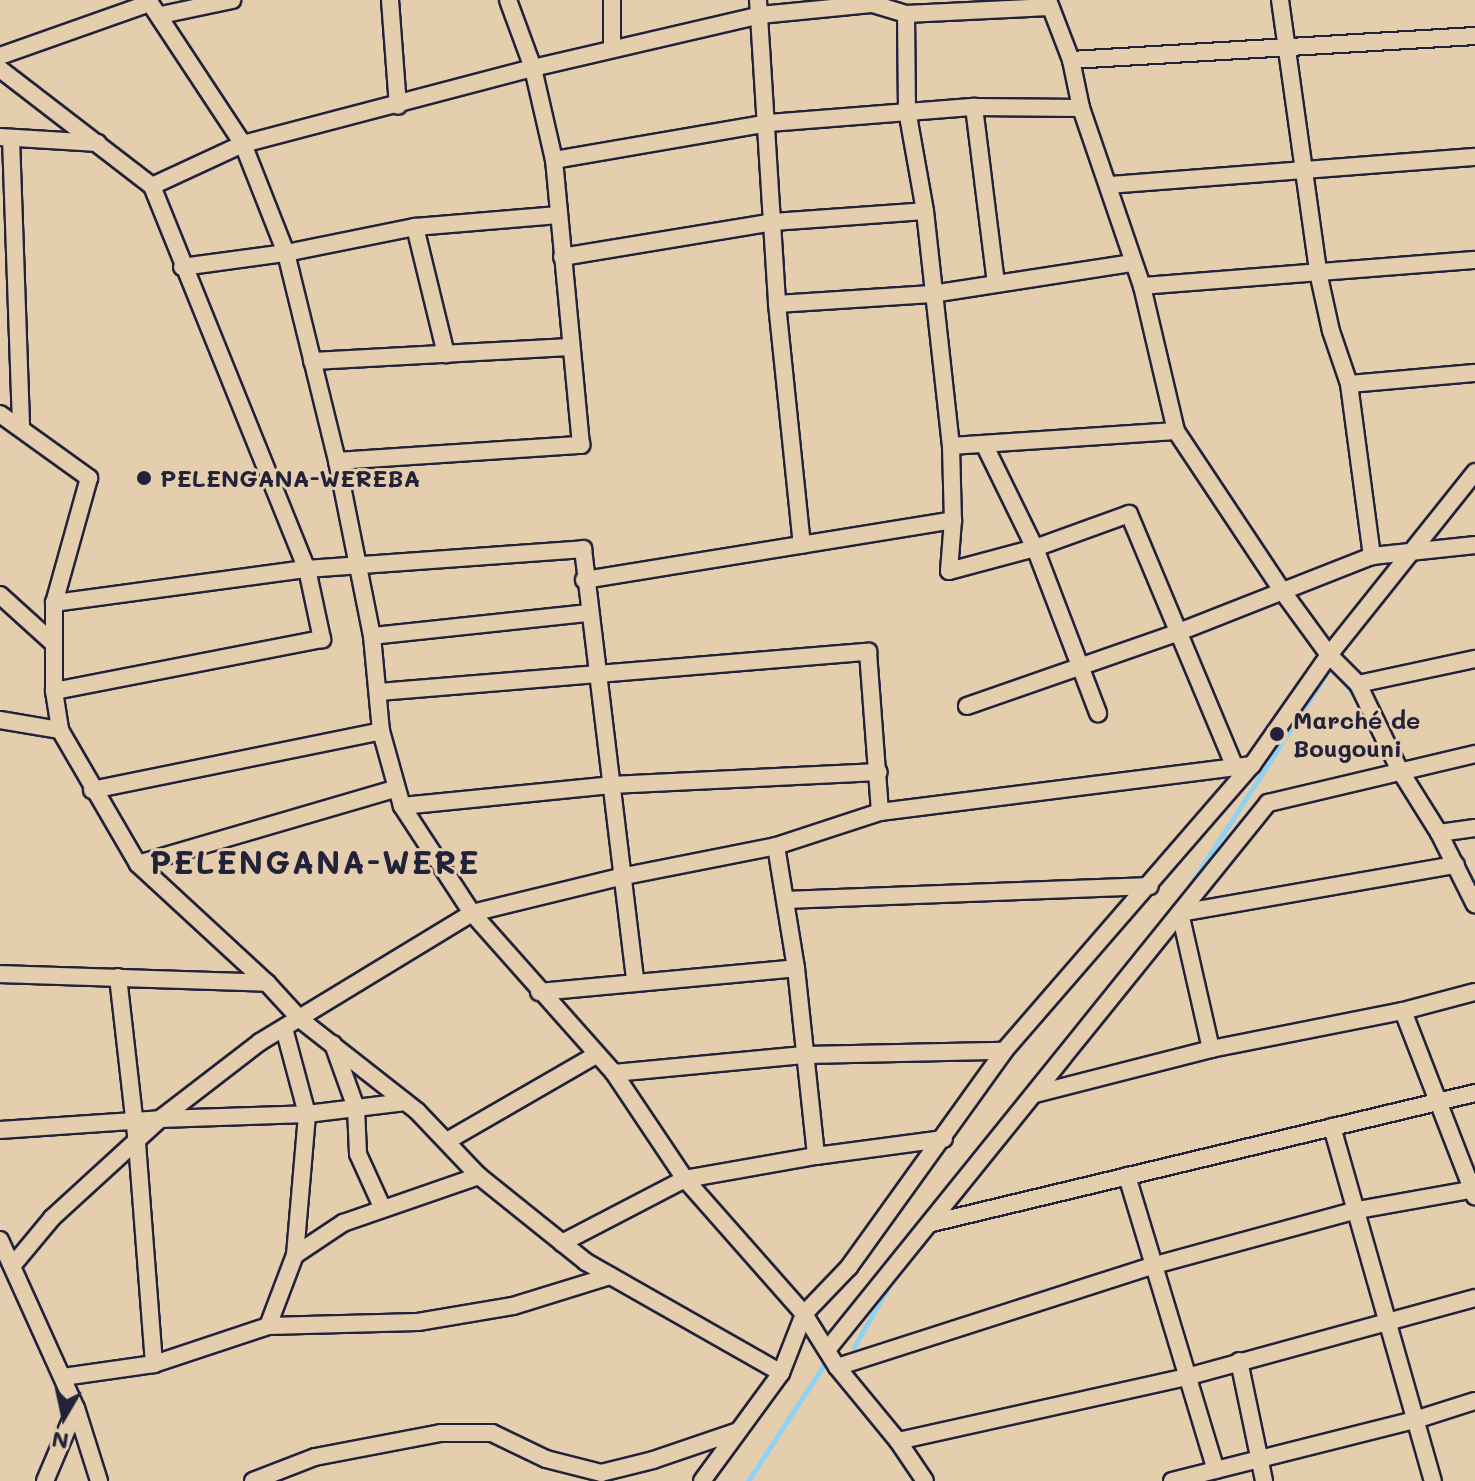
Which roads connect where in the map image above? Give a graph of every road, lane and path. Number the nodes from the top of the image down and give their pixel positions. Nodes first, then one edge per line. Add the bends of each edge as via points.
1 (232, 0) edge
2 (390, 0) edge
3 (508, 0) edge
4 (612, 0) edge
5 (1280, 0) edge
6 (873, 2) edge
7 (1049, 3) edge
8 (153, 6) edge
9 (759, 7) edge
10 (906, 14) junction
11 (1475, 36) edge
12 (1285, 48) junction
13 (612, 49) junction
14 (0, 56) edge
15 (1071, 60) junction
16 (533, 68) junction
17 (0, 69) edge
18 (398, 106) junction
19 (974, 107) junction
20 (1081, 108) junction
21 (907, 110) junction
22 (769, 123) junction
23 (6, 138) edge
24 (99, 143) junction
25 (243, 144) junction
26 (1475, 157) edge
27 (554, 160) junction
28 (1302, 171) junction
29 (1109, 185) junction
30 (152, 186) junction
31 (925, 211) junction
32 (558, 215) junction
33 (773, 222) junction
34 (415, 227) junction
35 (286, 253) junction
36 (562, 257) junction
37 (1475, 260) edge
38 (1133, 263) junction
39 (182, 267) junction
40 (1318, 272) junction
41 (996, 284) junction
42 (1142, 286) junction
43 (932, 294) junction
44 (777, 304) junction
45 (571, 347) junction
46 (446, 354) junction
47 (312, 361) junction
48 (1475, 373) edge
49 (1349, 384) junction
50 (0, 414) edge
51 (21, 427) junction
52 (1176, 431) junction
53 (984, 444) junction
54 (951, 446) junction
55 (337, 461) junction
56 (1475, 472) edge
57 (953, 520) junction
58 (802, 545) junction
59 (1475, 545) edge
60 (1035, 548) junction
61 (1412, 551) junction
62 (1372, 556) junction
63 (359, 568) junction
64 (307, 569) junction
65 (584, 580) junction
66 (1283, 592) junction
67 (0, 595) edge
68 (54, 603) junction
69 (588, 613) junction
70 (1179, 632) junction
71 (372, 636) junction
72 (54, 644) junction
73 (1329, 655) junction
74 (1475, 659) edge
75 (1080, 669) junction
76 (597, 674) junction
77 (1358, 684) junction
78 (54, 691) junction
79 (378, 692) junction
80 (967, 706) dead end
81 (1098, 713) dead end
82 (0, 720) edge
83 (60, 730) junction
84 (381, 731) junction
85 (1475, 754) edge
86 (1252, 765) junction
87 (1235, 767) junction
88 (1399, 769) junction
89 (879, 772) junction
90 (611, 785) junction
91 (395, 789) junction
92 (92, 790) junction
93 (402, 806) junction
94 (880, 812) junction
95 (1475, 828) edge
96 (1439, 833) junction
97 (776, 846) junction
98 (138, 864) junction
99 (1456, 865) junction
100 (620, 877) junction
101 (1150, 886) junction
102 (786, 900) junction
103 (1475, 905) edge
104 (472, 913) junction
105 (1180, 913) junction
106 (796, 968) junction
107 (0, 974) edge
108 (118, 977) junction
109 (635, 981) junction
110 (267, 983) junction
111 (539, 992) junction
112 (1475, 992) edge
113 (1403, 1011) junction
114 (301, 1020) junction
115 (284, 1028) junction
116 (333, 1044) junction
117 (1211, 1049) junction
118 (1004, 1051) junction
119 (596, 1055) junction
120 (806, 1055) junction
121 (614, 1073) junction
122 (1475, 1093) edge
123 (1035, 1094) junction
124 (1438, 1100) junction
125 (405, 1102) junction
126 (356, 1108) junction
127 (307, 1114) junction
128 (160, 1119) junction
129 (134, 1121) junction
130 (1332, 1127) junction
131 (0, 1130) edge
132 (944, 1139) junction
133 (447, 1141) junction
134 (137, 1143) junction
135 (816, 1156) junction
136 (479, 1176) junction
137 (1127, 1176) junction
138 (685, 1179) junction
139 (1474, 1192) edge
140 (383, 1209) junction
141 (1358, 1210) junction
142 (932, 1223) junction
143 (0, 1240) edge
144 (562, 1243) junction
145 (295, 1255) junction
146 (13, 1265) junction
147 (1155, 1265) junction
148 (610, 1276) junction
149 (1475, 1298) edge
150 (804, 1314) junction
151 (1385, 1320) junction
152 (268, 1326) junction
153 (827, 1350) junction
154 (1239, 1361) junction
155 (154, 1364) junction
156 (837, 1367) junction
157 (781, 1373) junction
158 (1190, 1376) junction
159 (63, 1377) junction
160 (1475, 1401) edge
161 (76, 1408) junction
162 (1415, 1420) junction
163 (738, 1431) junction
164 (898, 1441) junction
165 (1258, 1459) junction
166 (1216, 1470) junction
167 (45, 1481) edge
168 (99, 1481) edge
169 (253, 1481) edge
170 (702, 1481) edge
171 (925, 1481) edge
172 (1172, 1481) edge
173 (1264, 1481) edge
174 (1433, 1481) edge

1 - 8 street
2 - 18 street
3 - 16 street
4 - 13 street
5 - 12 street
6 - 9 street
6 - 10 street
7 - 10 street
7 - 15 street
8 - 14 street
8 - 25 street
9 - 13 street
9 - 22 street
10 - 21 street
11 - 12 street
12 - 15 street
12 - 28 street
13 - 16 street
15 - 20 street
16 - 18 street
16 - 27 street
17 - 24 street
18 - 25 street
19 - 20 street
19 - 21 street
19 - 41 street
20 - 29 street
21 - 22 street
21 - 31 street
22 - 27 street
22 - 33 street
23 - 24 street
23 - 51 street
24 - 30 street
25 - 30 street
25 - 35 street
26 - 28 street
27 - 32 street
28 - 29 street
28 - 40 street
29 - 38 street
30 - 39 street
31 - 33 street
31 - 43 street
32 - 34 street
32 - 36 street
33 - 36 street
33 - 44 street
34 - 35 street
34 - 46 street
35 - 39 street
35 - 47 street
36 - 45 street
37 - 40 street
38 - 41 street
38 - 42 street
39 - 64 street
40 - 42 street
40 - 49 street
41 - 43 street
42 - 52 street
43 - 44 street
43 - 54 street
44 - 58 street
45 - 46 street
45 - 55 street via 581,445
46 - 47 street
47 - 55 street
48 - 49 street
49 - 62 street
50 - 51 street
51 - 68 street via 89,478
52 - 53 street
52 - 66 street
53 - 54 street
53 - 60 street
54 - 57 street
55 - 63 street
56 - 61 street
57 - 58 street
57 - 60 street via 949,571
58 - 65 street
59 - 61 street
60 - 70 street via 1129,514
60 - 75 street
61 - 62 street
61 - 73 street
62 - 66 street
63 - 64 street
63 - 65 street via 583,549
63 - 71 street
64 - 68 street
64 - 78 street via 322,639
65 - 69 street
66 - 70 street
66 - 73 street
67 - 72 street
68 - 72 street
69 - 71 street
69 - 76 street
70 - 75 street
70 - 87 street
71 - 79 street
72 - 78 street
73 - 77 street
73 - 86 street
74 - 77 street
75 - 80 street
75 - 81 street
76 - 79 street
76 - 89 street via 868,652
76 - 90 street
77 - 88 street
78 - 83 street
79 - 84 street
82 - 83 street
83 - 92 street
84 - 91 street
84 - 92 street
85 - 88 street
86 - 87 street
86 - 101 street
87 - 94 street
88 - 96 street
88 - 105 street via 1268,803
89 - 90 street
89 - 94 street
90 - 93 street
90 - 100 street
91 - 93 street
91 - 98 street
92 - 98 street
93 - 104 street
94 - 97 street
95 - 96 street
96 - 99 street
97 - 100 street
97 - 102 street
98 - 110 street
99 - 103 street
99 - 105 street
100 - 104 street
100 - 109 street
101 - 102 street
101 - 118 street
102 - 106 street
104 - 111 street
104 - 114 street
105 - 117 street
105 - 123 street
106 - 109 street
106 - 120 street
107 - 108 street
108 - 110 street
108 - 129 street
109 - 111 street
110 - 114 street
111 - 119 street
112 - 113 street
113 - 117 street
113 - 124 street
114 - 115 street
114 - 116 street
115 - 127 street
115 - 128 street
116 - 125 street
116 - 126 street
117 - 123 street
118 - 120 street
118 - 132 street
119 - 121 street
119 - 133 street
120 - 121 street
120 - 135 street
121 - 138 street
122 - 124 street
123 - 142 street
124 - 130 street
124 - 139 street
125 - 126 street
125 - 133 street
126 - 127 street
126 - 140 street via 358,1154
127 - 128 street
127 - 145 street
128 - 129 street
128 - 134 street
129 - 131 street
129 - 134 street
130 - 137 street
130 - 141 street
132 - 135 street
132 - 150 street via 849,1267
133 - 136 street
134 - 146 street via 52,1218
134 - 155 street
135 - 138 street
136 - 140 street
136 - 144 street
137 - 142 street
137 - 147 street
138 - 144 street
138 - 150 street
139 - 141 street
140 - 145 street via 343,1223
141 - 147 street
141 - 151 street
142 - 153 street
143 - 146 street
144 - 148 street
145 - 152 street
146 - 159 street
147 - 156 street
147 - 158 street
148 - 152 street via 513,1306 418,1322
148 - 157 street
149 - 151 street
150 - 153 street
150 - 157 street
151 - 154 street
151 - 162 street
152 - 155 street
153 - 156 street
154 - 158 street
154 - 165 street
155 - 159 street
156 - 164 street
157 - 163 street
158 - 164 street
158 - 166 street
159 - 161 street
160 - 162 street
161 - 167 street
161 - 168 street
162 - 165 street
162 - 174 street
163 - 169 street via 601,1473 546,1459 492,1433 441,1433 315,1457
163 - 170 street
164 - 171 street
165 - 166 street
165 - 173 street
166 - 172 street

